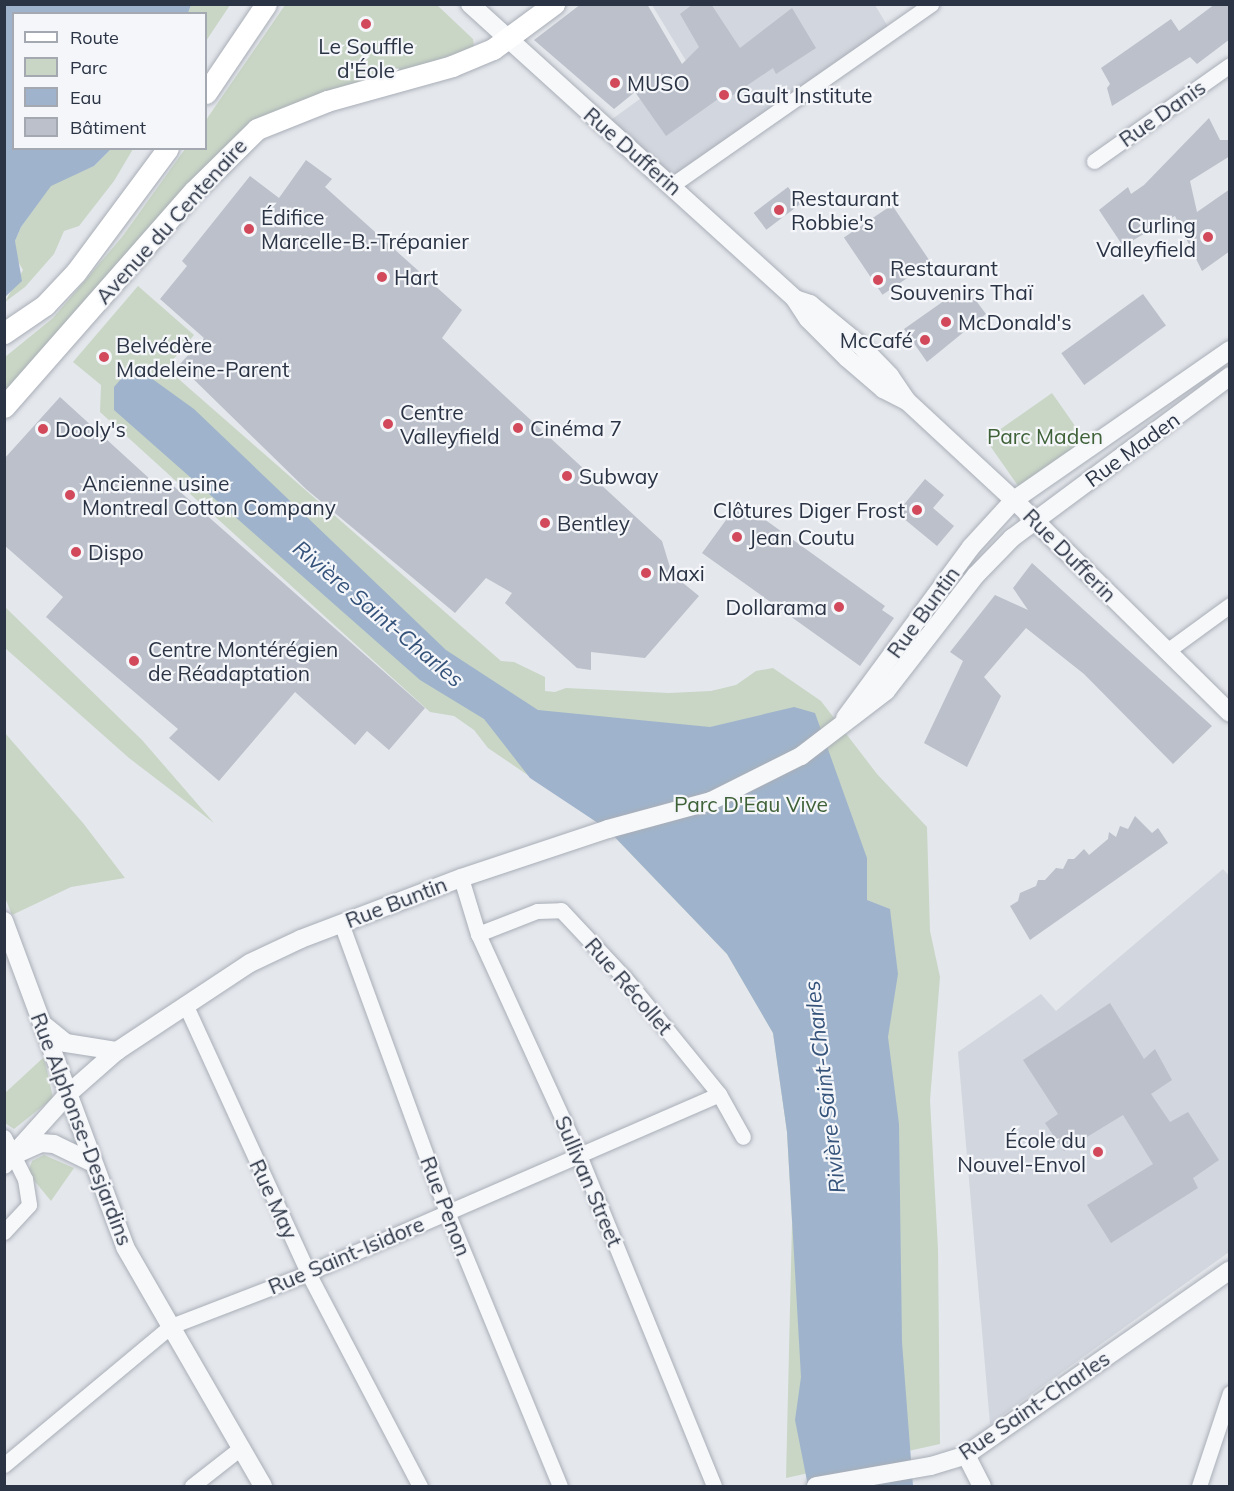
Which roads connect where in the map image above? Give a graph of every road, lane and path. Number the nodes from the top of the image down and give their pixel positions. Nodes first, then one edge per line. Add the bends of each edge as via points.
1 (266, 4) edge
2 (470, 4) edge
3 (554, 4) edge
4 (931, 4) edge
5 (506, 38) junction
6 (1230, 65) edge
7 (207, 92) edge
8 (167, 150) edge
9 (1094, 161) dead end
10 (672, 185) junction
11 (4, 333) edge
12 (1230, 350) edge
13 (1230, 376) edge
14 (4, 407) edge
15 (1014, 500) junction
16 (1035, 521) junction
17 (1230, 605) edge
18 (1167, 651) junction
19 (1230, 712) edge
20 (832, 733) junction
21 (461, 878) junction
22 (4, 921) edge
23 (341, 923) junction
24 (478, 934) junction
25 (10, 952) edge
26 (185, 1005) junction
27 (42, 1022) junction
28 (117, 1051) junction
29 (68, 1094) junction
30 (718, 1094) junction
31 (4, 1137) edge
32 (743, 1137) dead end
33 (579, 1155) junction
34 (10, 1160) edge
35 (91, 1162) junction
36 (447, 1212) junction
37 (4, 1232) edge
38 (1230, 1270) edge
39 (308, 1273) junction
40 (171, 1326) junction
41 (1230, 1393) edge
42 (242, 1447) junction
43 (966, 1455) junction
44 (4, 1465) edge
45 (192, 1486) edge
46 (263, 1486) edge
47 (420, 1486) edge
48 (560, 1486) edge
49 (714, 1486) edge
50 (816, 1486) edge
51 (982, 1486) edge
52 (1199, 1486) edge

1 - 7 main road
2 - 5 street, Rue Dufferin
3 - 5 main road, Avenue du Centenaire
4 - 10 street
5 - 10 street, Rue Dufferin
5 - 14 main road, Avenue du Centenaire via 493,49 452,66 327,100 251,133 194,191
6 - 9 street, Rue Danis
8 - 11 main road, Avenue du Centenaire via 76,272 45,305
10 - 15 street, Rue Dufferin via 795,299 808,319 847,358 883,389 907,401
12 - 15 street, Rue Maden
13 - 16 street, Rue Maden
15 - 16 street, Rue Dufferin
15 - 20 street, Rue Buntin via 971,547
16 - 18 street, Rue Dufferin
16 - 20 street, Rue Buntin via 992,556 886,691
17 - 18 street
18 - 19 street, Rue Dufferin
20 - 21 street, Rue Buntin via 760,779 711,801
21 - 23 street, Rue Buntin
21 - 24 street, Sullivan Street
22 - 25 street, Rue Alphonse-Desjardins
23 - 26 street, Rue Buntin via 250,963
23 - 36 street, Rue Penon
24 - 30 street, Rue Récollet via 537,910 561,910 624,977
24 - 33 street, Sullivan Street
25 - 27 street, Rue Alphonse-Desjardins
26 - 28 street, Rue Buntin
26 - 39 street, Rue May
27 - 28 street via 66,1044
27 - 29 street, Rue Alphonse-Desjardins
28 - 29 street, Rue Buntin
29 - 34 street, Rue Buntin
29 - 35 street, Rue Alphonse-Desjardins
30 - 32 street, Rue Récollet
30 - 33 street, Rue Saint-Isidore
31 - 34 street
33 - 36 street, Rue Saint-Isidore
33 - 49 street, Sullivan Street
34 - 35 street via 48,1144 68,1148
34 - 37 street via 25,1179 29,1205
35 - 40 street, Rue Alphonse-Desjardins via 125,1247
36 - 39 street, Rue Saint-Isidore
36 - 48 street, Rue Penon
38 - 43 street, Rue Saint-Charles
39 - 40 street, Rue Saint-Isidore
39 - 47 street, Rue May
40 - 42 street, Rue Alphonse-Desjardins
40 - 44 street, Rue Saint-Isidore
41 - 52 street
42 - 45 street
42 - 46 street, Rue Alphonse-Desjardins
43 - 50 street, Rue Saint-Charles via 931,1466
43 - 51 street

